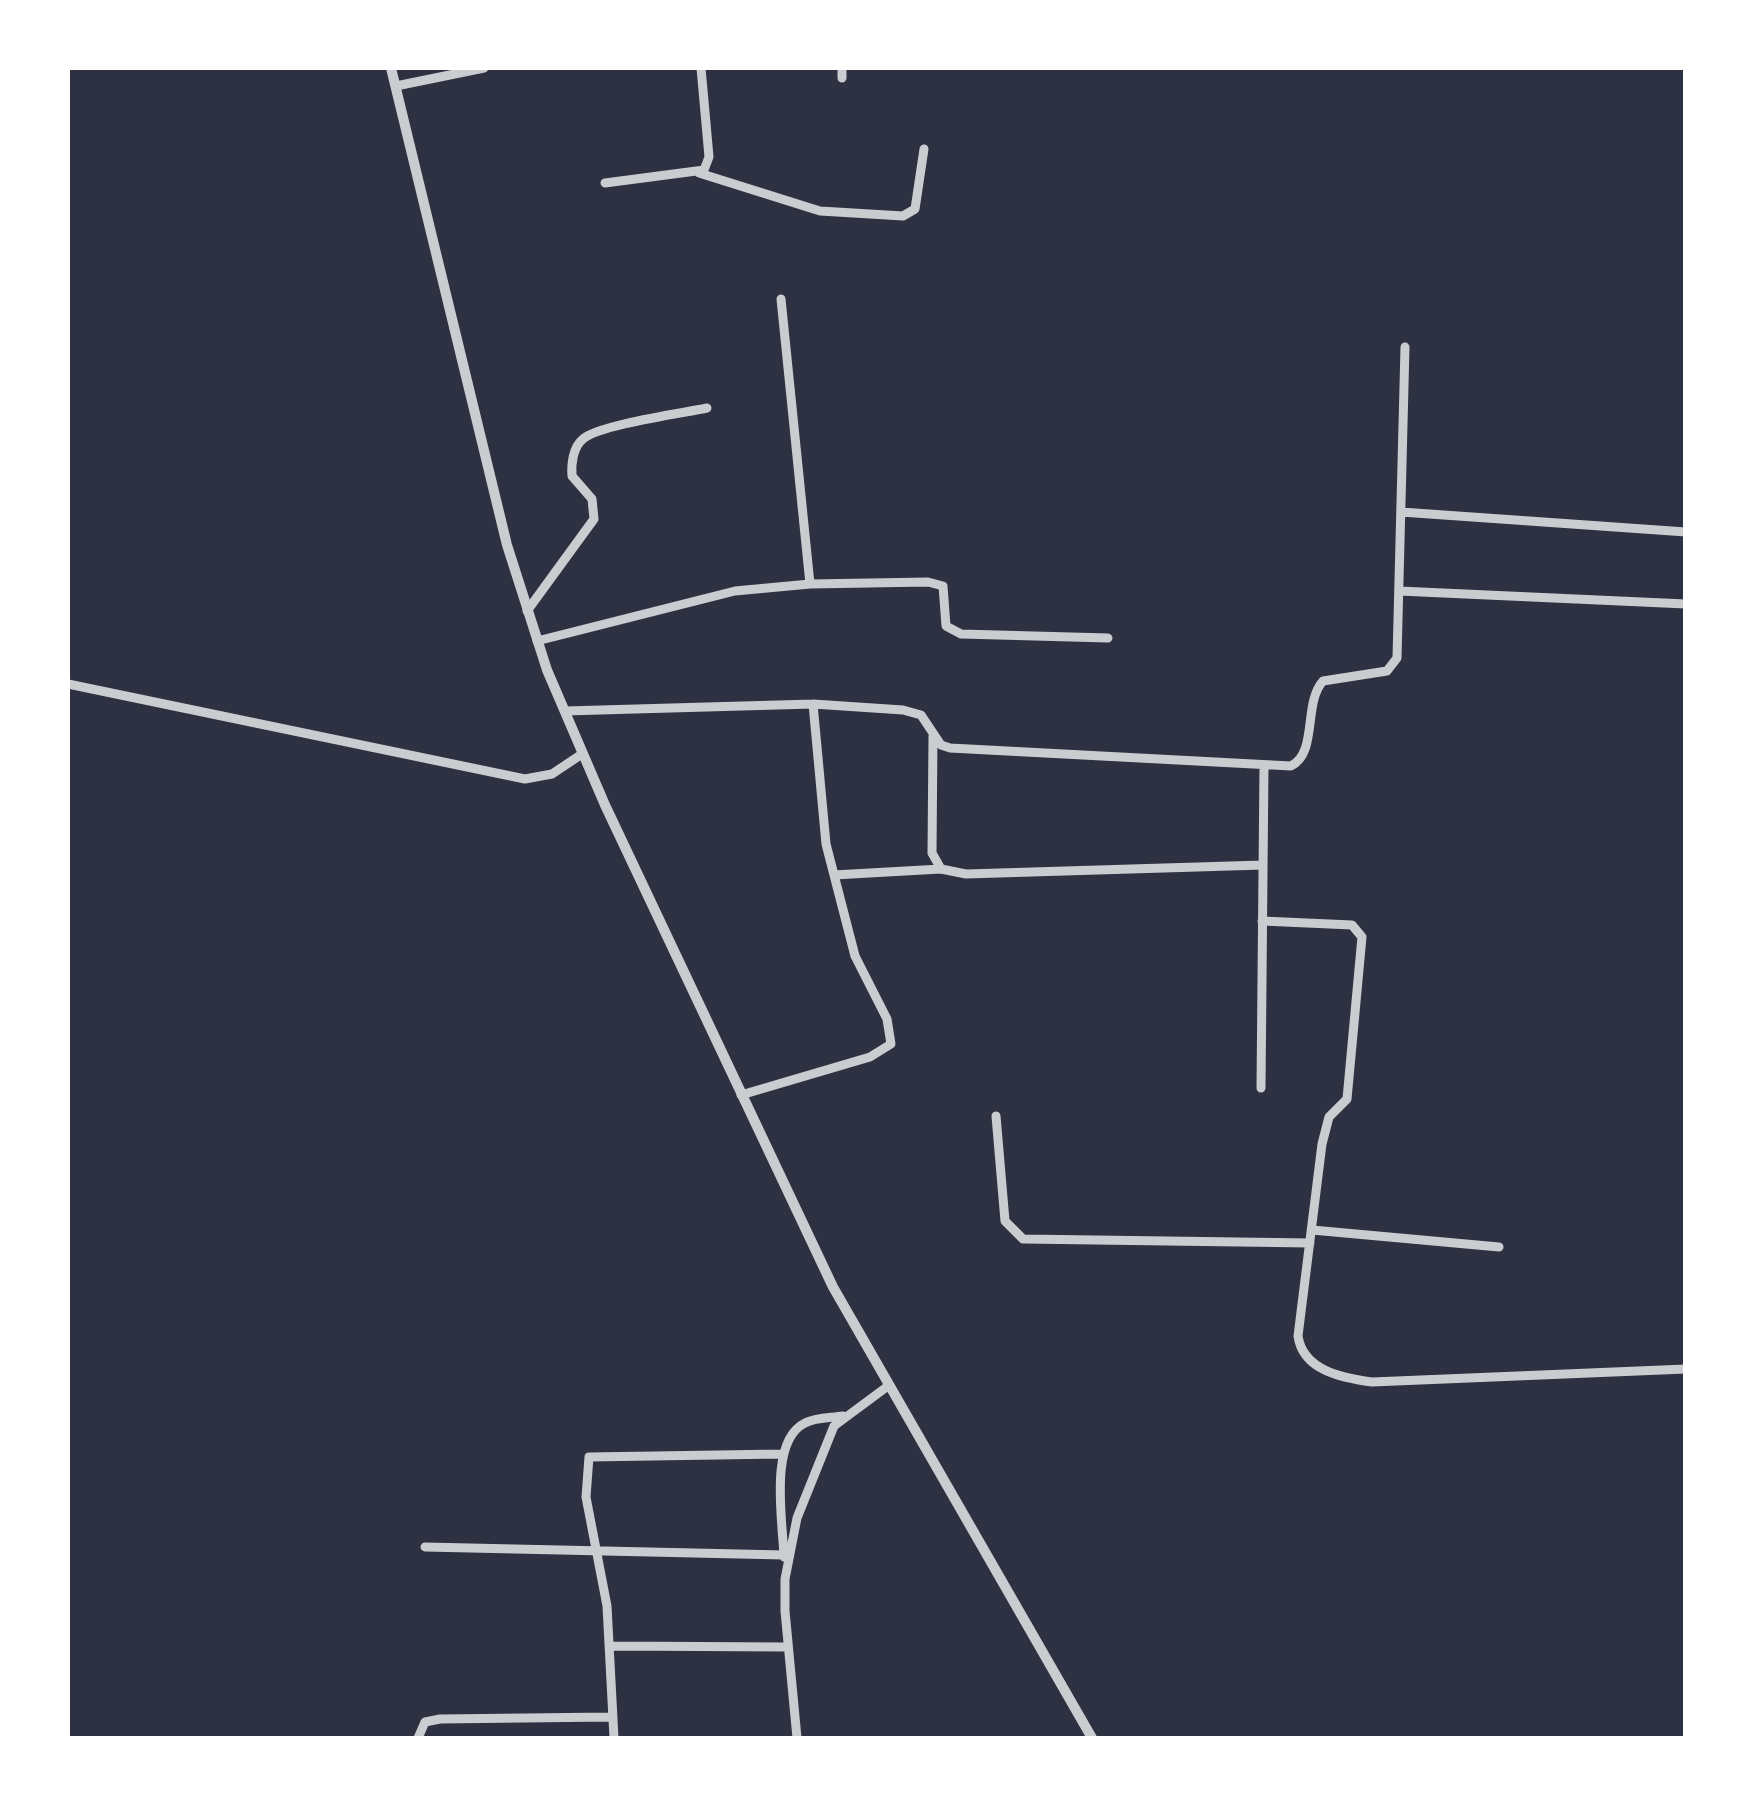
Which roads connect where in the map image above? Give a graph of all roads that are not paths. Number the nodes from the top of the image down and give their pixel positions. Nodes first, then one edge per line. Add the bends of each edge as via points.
1 (391, 68) edge
2 (484, 68) edge
3 (701, 68) edge
4 (396, 86) junction
5 (924, 148) dead end
6 (699, 173) junction
7 (606, 183) dead end
8 (781, 300) dead end
9 (1405, 347) dead end
10 (707, 408) dead end
11 (1401, 512) junction
12 (1686, 532) edge
13 (810, 584) junction
14 (1399, 591) junction
15 (1686, 604) edge
16 (526, 611) junction
17 (1108, 638) dead end
18 (537, 640) junction
19 (68, 684) edge
20 (813, 704) junction
21 (564, 711) junction
22 (933, 736) junction
23 (582, 754) junction
24 (1264, 765) junction
25 (1263, 865) junction
26 (940, 868) junction
27 (834, 875) junction
28 (1262, 921) junction
29 (1260, 1088) dead end
30 (741, 1095) junction
31 (996, 1116) dead end
32 (1312, 1230) junction
33 (1310, 1243) junction
34 (1499, 1247) dead end
35 (1686, 1369) edge
36 (888, 1386) junction
37 (844, 1416) junction
38 (782, 1454) junction
39 (424, 1547) dead end
40 (597, 1551) junction
41 (784, 1555) junction
42 (785, 1580) junction
43 (609, 1646) junction
44 (786, 1647) junction
45 (610, 1717) junction
46 (794, 1737) edge
47 (418, 1738) edge
48 (614, 1738) edge
49 (1092, 1738) edge

1 - 4 street
2 - 4 street
3 - 6 street via 708,158
4 - 16 street
5 - 6 street via 915,209 904,216 820,212
6 - 7 street
8 - 13 street
9 - 11 street
10 - 16 street via 582,440 572,476 592,499 594,519
11 - 12 street
11 - 14 street
13 - 17 street via 936,583 946,592 950,631
13 - 18 street via 713,594
14 - 15 street
14 - 24 street via 1393,666 1323,681 1299,762
16 - 18 street
18 - 21 street
19 - 23 street via 526,779 552,774
20 - 21 street
20 - 22 street via 912,712
20 - 27 street via 823,828
21 - 23 street
22 - 24 street via 940,745 968,750
22 - 26 street via 932,853
23 - 30 street
24 - 25 street
25 - 26 street via 966,874
25 - 28 street
26 - 27 street
27 - 30 street via 855,956 886,1018 891,1044 870,1057
28 - 29 street
28 - 32 street via 1352,925 1362,937 1347,1099 1325,1127
30 - 36 street
31 - 33 street via 1005,1221 1023,1238
32 - 33 street
32 - 34 street
33 - 35 street via 1298,1336 1303,1353 1327,1371 1390,1382
36 - 37 street
36 - 49 street
37 - 38 street via 803,1423
37 - 42 street via 825,1441 807,1490
38 - 40 street via 589,1458 586,1497
38 - 41 street
39 - 40 street
40 - 41 street
40 - 43 street
41 - 42 street
42 - 44 street
43 - 44 street
43 - 45 street
44 - 46 street
45 - 47 street via 440,1719 425,1722
45 - 48 street

